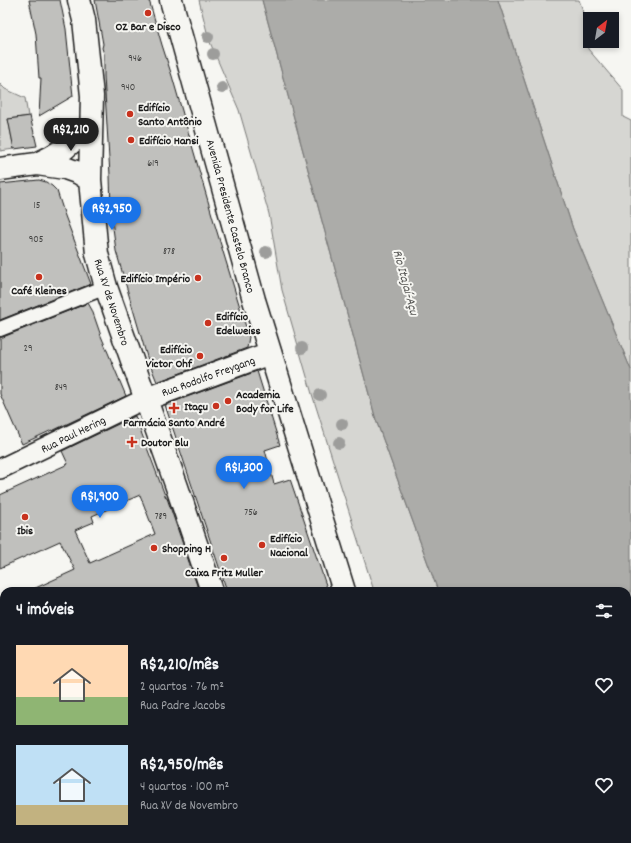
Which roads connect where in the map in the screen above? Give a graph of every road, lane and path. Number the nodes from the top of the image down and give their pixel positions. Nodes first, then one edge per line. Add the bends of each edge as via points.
1 (79, 0) edge
2 (171, 0) edge
3 (91, 125) junction
4 (36, 164) junction
5 (0, 169) edge
6 (90, 180) junction
7 (106, 287) junction
8 (0, 329) edge
9 (270, 353) junction
10 (146, 399) junction
11 (0, 469) edge
12 (211, 587) edge
13 (343, 587) edge

1 - 3 street, Rua XV de Novembro via 89,63
2 - 9 street, Avenida Presidente Castelo Branco
3 - 4 street via 64,149
3 - 6 street, Rua XV de Novembro
4 - 5 street
4 - 6 street via 65,168
6 - 7 street, Rua XV de Novembro via 96,254
7 - 8 street
7 - 10 street, Rua XV de Novembro
9 - 10 street, Rua Rodolfo Freygang
9 - 13 street, Avenida Presidente Castelo Branco
10 - 11 street, Rua Paul Hering
10 - 12 street, Rua XV de Novembro

